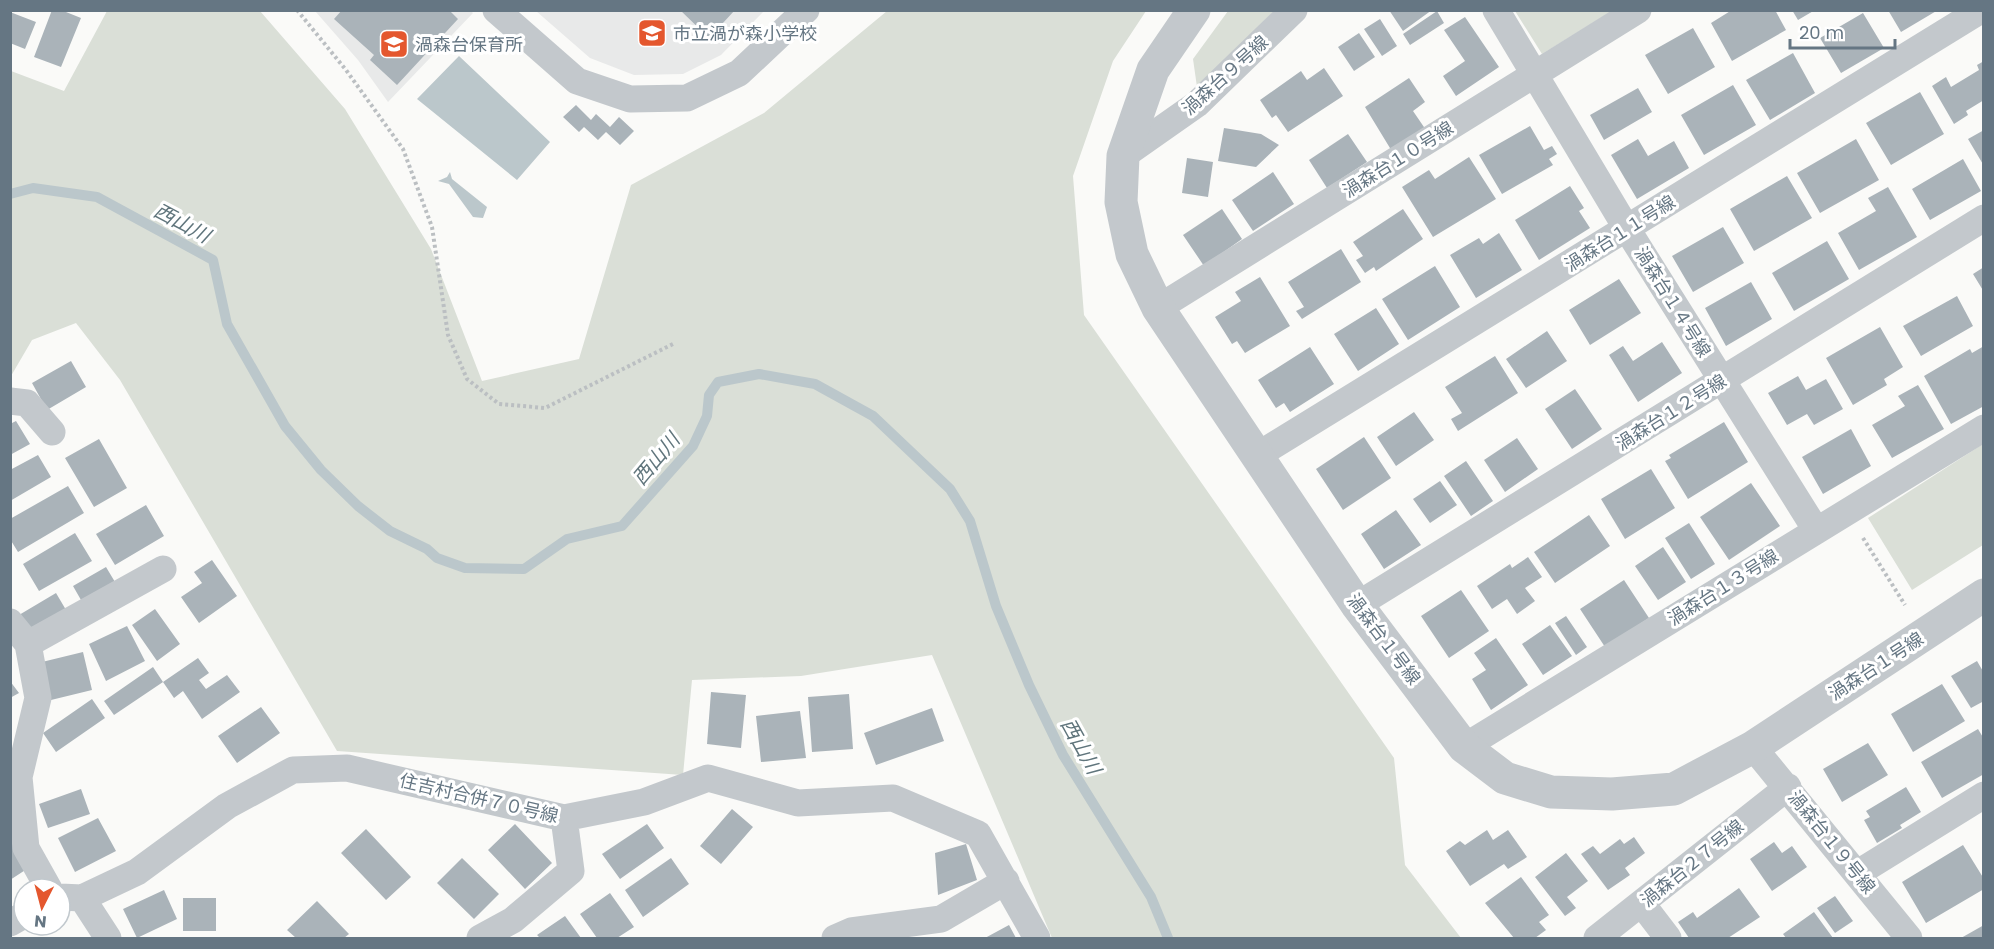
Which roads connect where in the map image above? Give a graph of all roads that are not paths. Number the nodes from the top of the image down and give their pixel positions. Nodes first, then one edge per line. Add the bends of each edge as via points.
1 (496, 10) edge
2 (806, 10) edge
3 (1194, 10) edge
4 (1294, 10) edge
5 (1496, 10) edge
6 (1638, 10) edge
7 (1981, 10) edge
8 (1534, 74) junction
9 (1123, 156) junction
10 (1983, 218) edge
11 (1627, 229) junction
12 (1158, 308) junction
13 (1723, 380) junction
14 (10, 401) edge
15 (1983, 428) edge
16 (52, 432) dead end
17 (1258, 455) junction
18 (1816, 530) junction
19 (163, 569) dead end
20 (1983, 596) edge
21 (1357, 605) junction
22 (10, 622) edge
23 (28, 644) junction
24 (1464, 747) junction
25 (1753, 747) junction
26 (15, 779) edge
27 (1788, 787) junction
28 (1983, 795) edge
29 (564, 818) junction
30 (1858, 873) junction
31 (42, 877) edge
32 (1006, 881) junction
33 (72, 897) edge
34 (72, 898) edge
35 (1641, 904) junction
36 (108, 939) edge
37 (480, 939) edge
38 (835, 939) edge
39 (1037, 939) edge
40 (1597, 939) edge
41 (1668, 939) edge
42 (1909, 939) edge

1 - 2 street via 577,81 630,99 687,98 740,73
3 - 9 street, 渦森台１号線 via 1153,70
4 - 9 street, 渦森台９号線 via 1197,104
5 - 8 street, 渦森台１４号線
6 - 8 street, 渦森台１０号線
7 - 11 street, 渦森台１１号線
8 - 11 street, 渦森台１４号線
8 - 12 street, 渦森台１０号線
9 - 12 street, 渦森台１号線 via 1121,202 1132,254
10 - 13 street, 渦森台１２号線
11 - 13 street, 渦森台１４号線
11 - 17 street, 渦森台１１号線
12 - 17 street, 渦森台１号線
13 - 18 street, 渦森台１４号線
13 - 21 street, 渦森台１２号線
14 - 16 street via 27,403
15 - 18 street, 渦森台１３号線
17 - 21 street, 渦森台１号線
18 - 24 street, 渦森台１３号線
19 - 23 street
20 - 25 street, 渦森台１号線
21 - 24 street, 渦森台１号線
22 - 23 street
23 - 26 street via 38,698
24 - 25 street, 渦森台１号線 via 1505,778 1551,792 1612,794 1674,789
25 - 27 street, 渦森台１９号線
26 - 31 street via 26,848
27 - 30 street, 渦森台１９号線
27 - 35 street, 渦森台２７号線
28 - 30 street
29 - 32 street, 住吉村合併７０号線 via 644,802 708,778 798,803 893,798 978,834
29 - 33 street, 住吉村合併７０号線 via 347,768 293,770 227,806 137,872
29 - 37 street via 571,871 513,920
30 - 42 street, 渦森台１９号線
32 - 38 street via 941,919 851,931
32 - 39 street, 住吉村合併７０号線
34 - 36 street
35 - 40 street, 渦森台２７号線
35 - 41 street

